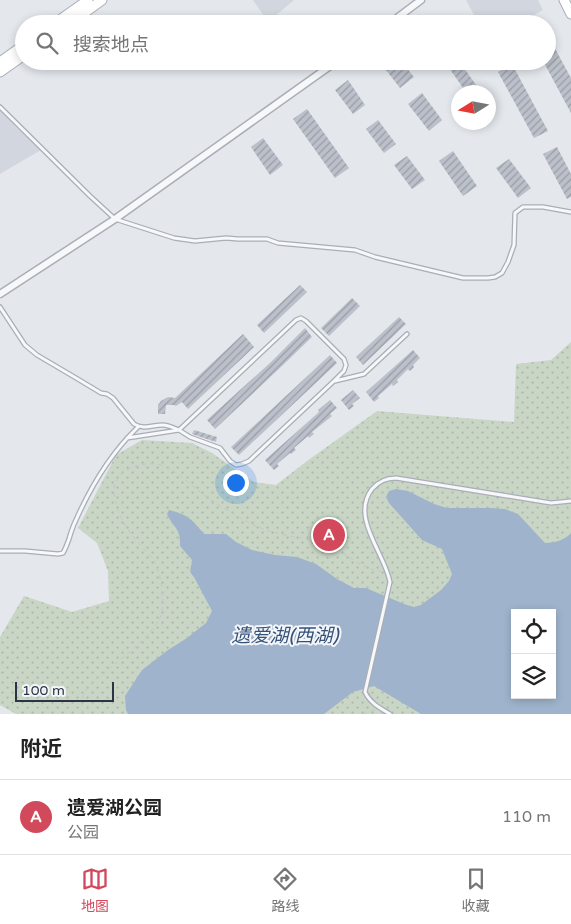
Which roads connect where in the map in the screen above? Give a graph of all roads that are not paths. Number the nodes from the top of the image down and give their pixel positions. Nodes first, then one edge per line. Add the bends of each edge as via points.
1 (88, 0) edge
2 (102, 0) edge
3 (421, 0) edge
4 (564, 0) edge
5 (571, 14) edge
6 (67, 15) edge
7 (81, 15) edge
8 (401, 15) edge
9 (15, 51) edge
10 (15, 61) edge
11 (0, 62) edge
12 (324, 70) edge
13 (0, 72) edge
14 (0, 107) edge
15 (571, 212) edge
16 (116, 219) junction
17 (0, 294) edge
18 (0, 307) edge
19 (407, 334) dead end
20 (334, 381) junction
21 (138, 427) junction
22 (179, 430) junction
23 (127, 438) junction
24 (571, 501) edge
25 (0, 550) edge
26 (390, 714) edge

1 - 6 main road
2 - 7 main road
3 - 8 street
4 - 5 main road
9 - 11 main road
10 - 13 main road
12 - 16 street
14 - 16 lane
15 - 16 lane via 523,207 515,213 514,245 508,262 502,274 488,278 463,278 355,250 278,243 267,239 195,241 174,238
16 - 17 street
18 - 21 lane via 25,345 114,398
19 - 20 lane via 364,374
20 - 22 lane via 242,464 236,465 220,448
20 - 22 lane via 344,372 344,359 301,318
21 - 22 lane via 164,424
21 - 23 lane
22 - 23 lane
23 - 25 lane via 93,486 63,553
24 - 26 lane via 551,503 396,478 376,485 367,498 364,515 387,571 390,587 366,692 368,698

